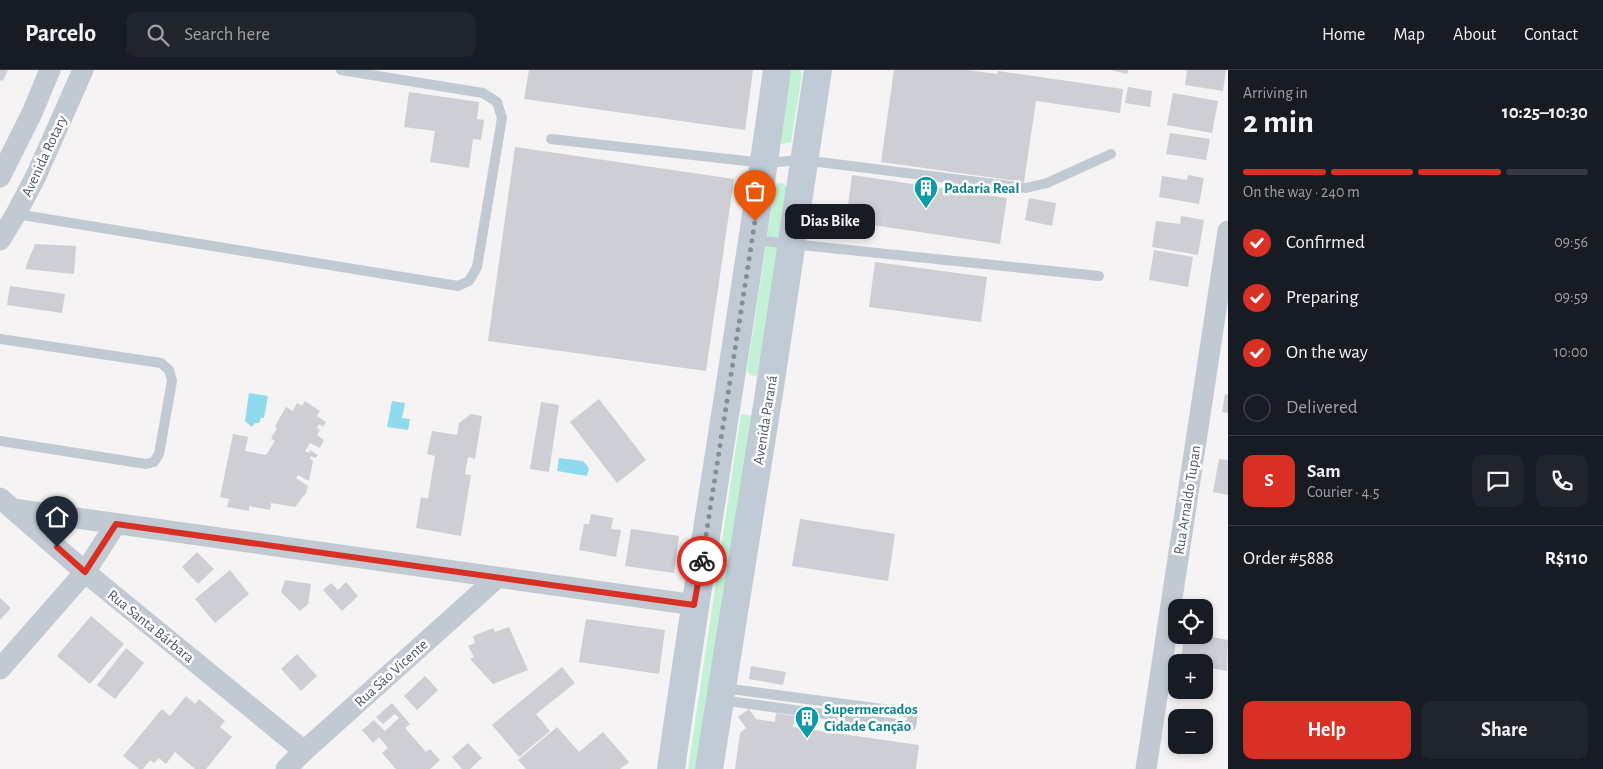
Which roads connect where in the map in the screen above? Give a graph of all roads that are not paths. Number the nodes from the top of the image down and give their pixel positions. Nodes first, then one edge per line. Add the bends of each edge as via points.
1 (50, 70) edge
2 (83, 70) edge
3 (341, 70) edge
4 (778, 70) edge
5 (818, 70) edge
6 (551, 139) dead end
7 (1110, 154) dead end
8 (803, 160) junction
9 (764, 163) junction
10 (0, 177) edge
11 (16, 214) junction
12 (1228, 231) edge
13 (0, 240) edge
14 (752, 240) junction
15 (791, 243) junction
16 (1099, 276) dead end
17 (0, 339) edge
18 (729, 388) junction
19 (769, 393) junction
20 (0, 441) edge
21 (7, 504) edge
22 (116, 524) junction
23 (85, 572) junction
24 (497, 578) junction
25 (694, 605) junction
26 (0, 669) edge
27 (721, 694) junction
28 (304, 751) junction
29 (286, 769) edge
30 (672, 769) edge
31 (708, 769) edge
32 (1146, 769) edge

1 - 10 street, Avenida Rotary
2 - 11 street, Avenida Rotary
3 - 11 lane via 483,93 497,102 502,118 477,267 469,281 458,286
4 - 9 main road
5 - 8 main road, Avenida Paraná
6 - 9 lane
7 - 8 lane via 1047,183 1026,188
8 - 9 lane
8 - 15 main road, Avenida Paraná
9 - 14 main road
11 - 13 street, Avenida Rotary
12 - 32 street, Rua Arnaldo Tupan
14 - 15 lane
14 - 18 main road
15 - 16 lane
15 - 19 main road, Avenida Paraná
17 - 20 lane via 161,363 169,370 172,381 159,454 154,462 146,464
18 - 19 main road
18 - 25 main road
19 - 27 main road, Avenida Paraná
21 - 22 street
21 - 23 street, Rua Santa Bárbara
22 - 23 street
22 - 24 street
23 - 26 street
23 - 28 street, Rua Santa Bárbara
24 - 25 street
24 - 28 street, Rua São Vicente
25 - 30 main road
27 - 27 lane via 911,726 913,713
27 - 31 main road, Avenida Paraná
28 - 29 street, Rua São Vicente

